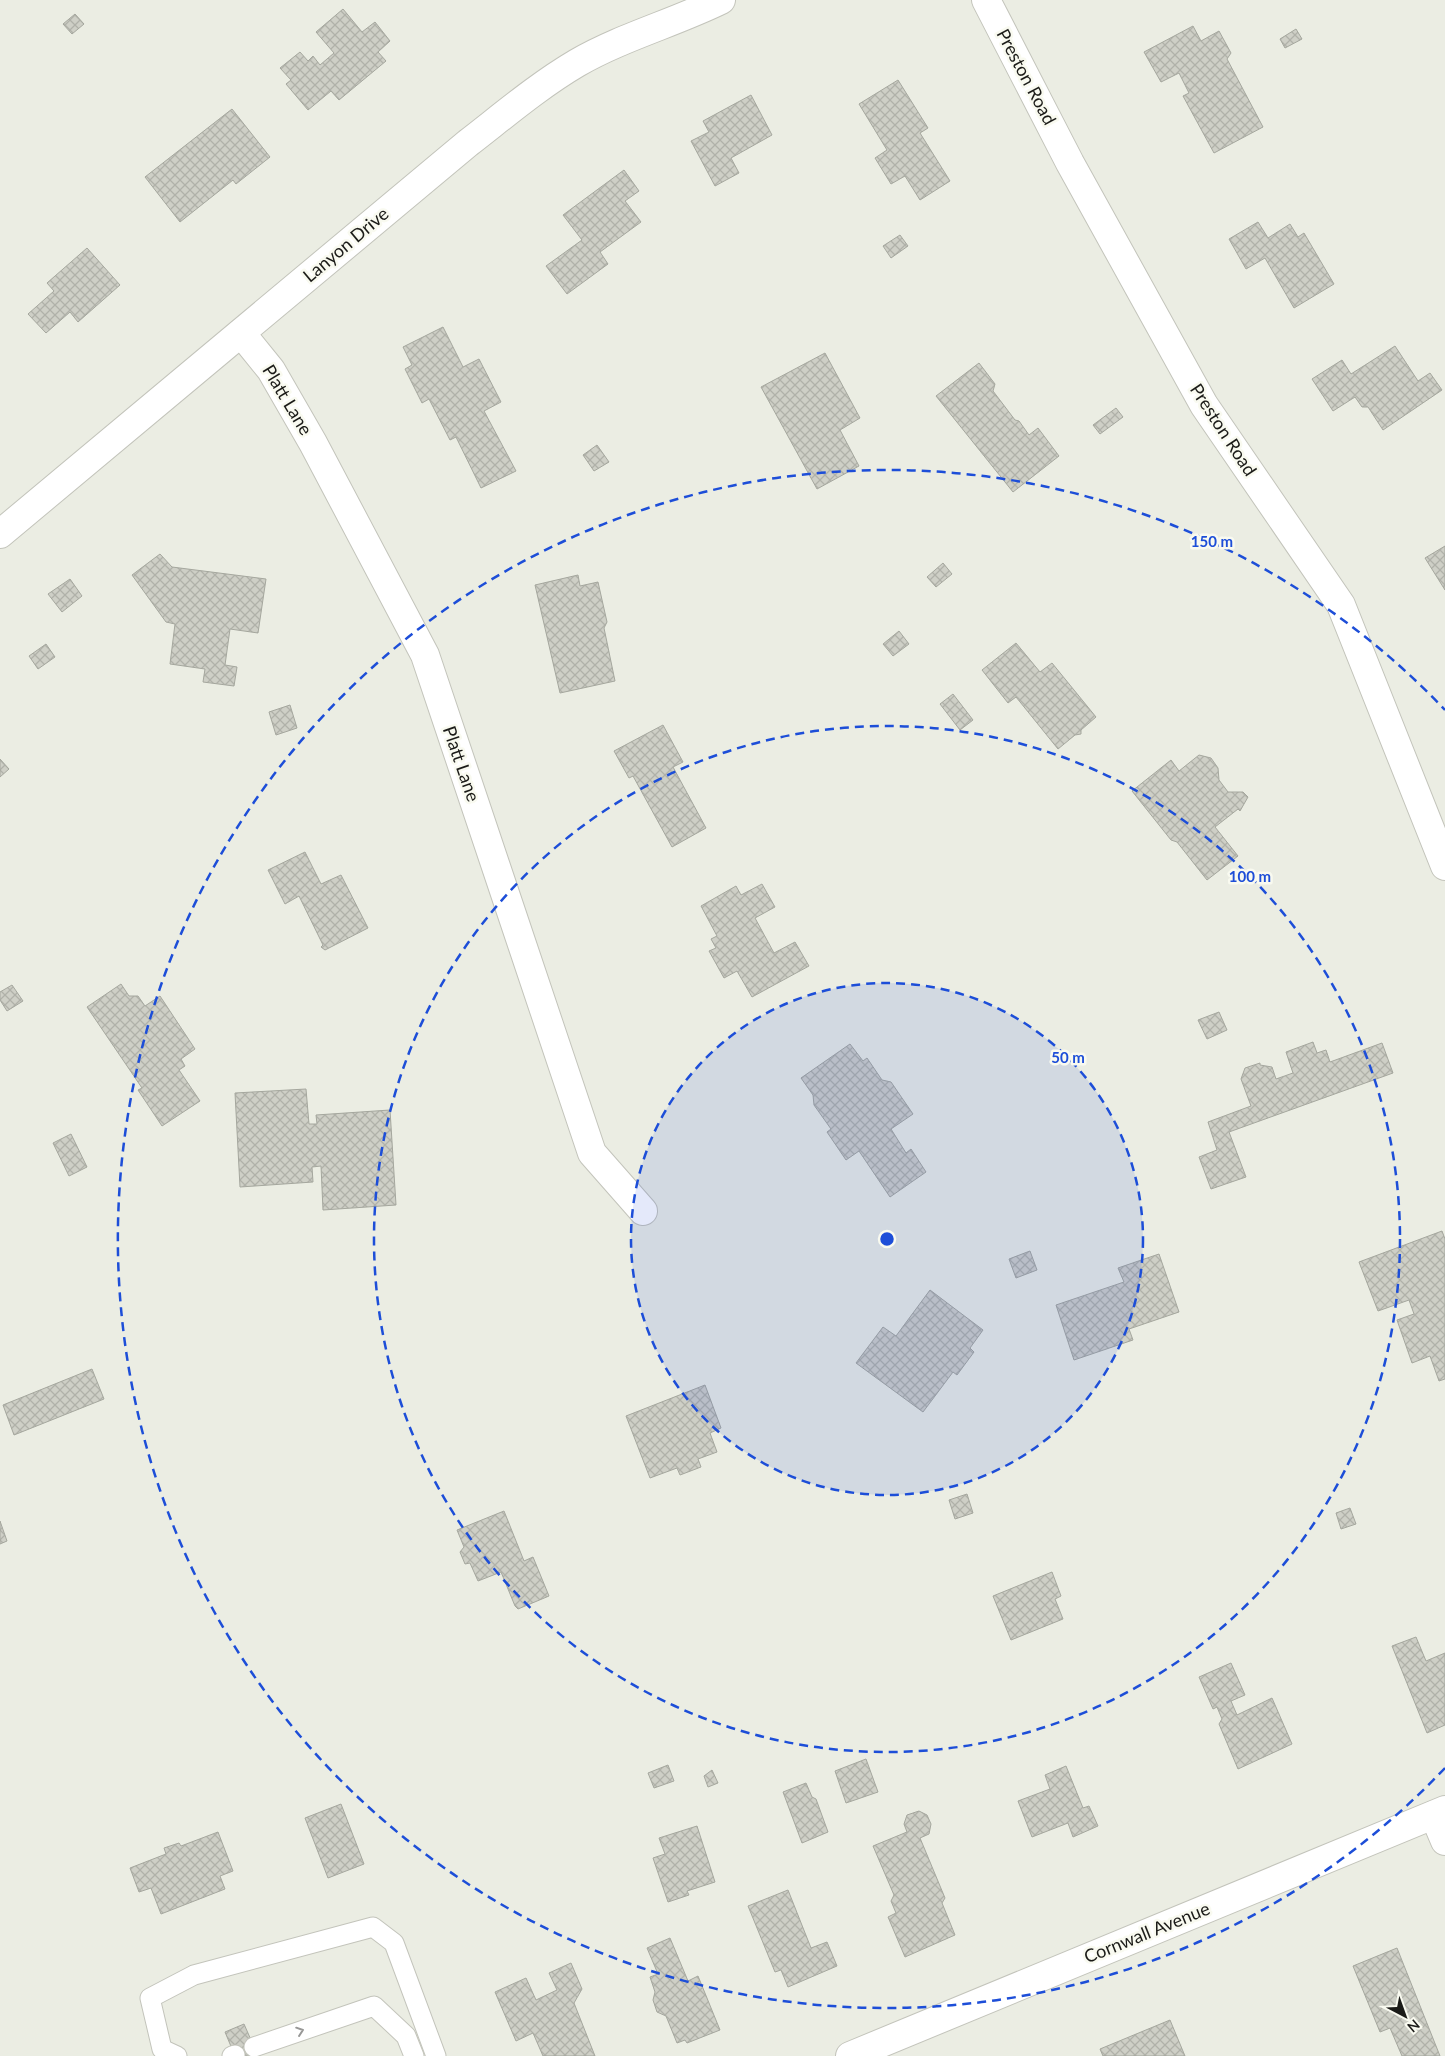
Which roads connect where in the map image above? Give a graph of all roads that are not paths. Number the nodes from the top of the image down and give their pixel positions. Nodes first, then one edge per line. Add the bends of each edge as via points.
1 (721, 0) edge
2 (986, 0) edge
3 (241, 333) junction
4 (0, 534) edge
5 (1445, 866) edge
6 (643, 1211) dead end
7 (1440, 1812) edge
8 (1445, 1841) edge
9 (254, 2047) dead end
10 (177, 2056) edge
11 (414, 2056) edge
12 (436, 2056) edge
13 (850, 2056) edge

1 - 3 street, Lanyon Drive via 577,63 522,101
2 - 5 street, Preston Road via 1070,162 1204,405 1341,605
3 - 4 street, Lanyon Drive
3 - 6 street, Platt Lane via 271,370 304,427 425,654 592,1153
7 - 8 street
7 - 13 street, Cornwall Avenue
9 -> 11 lane via 374,2006 406,2036
10 - 12 lane via 162,2049 150,1998 194,1975 373,1927 394,1943

